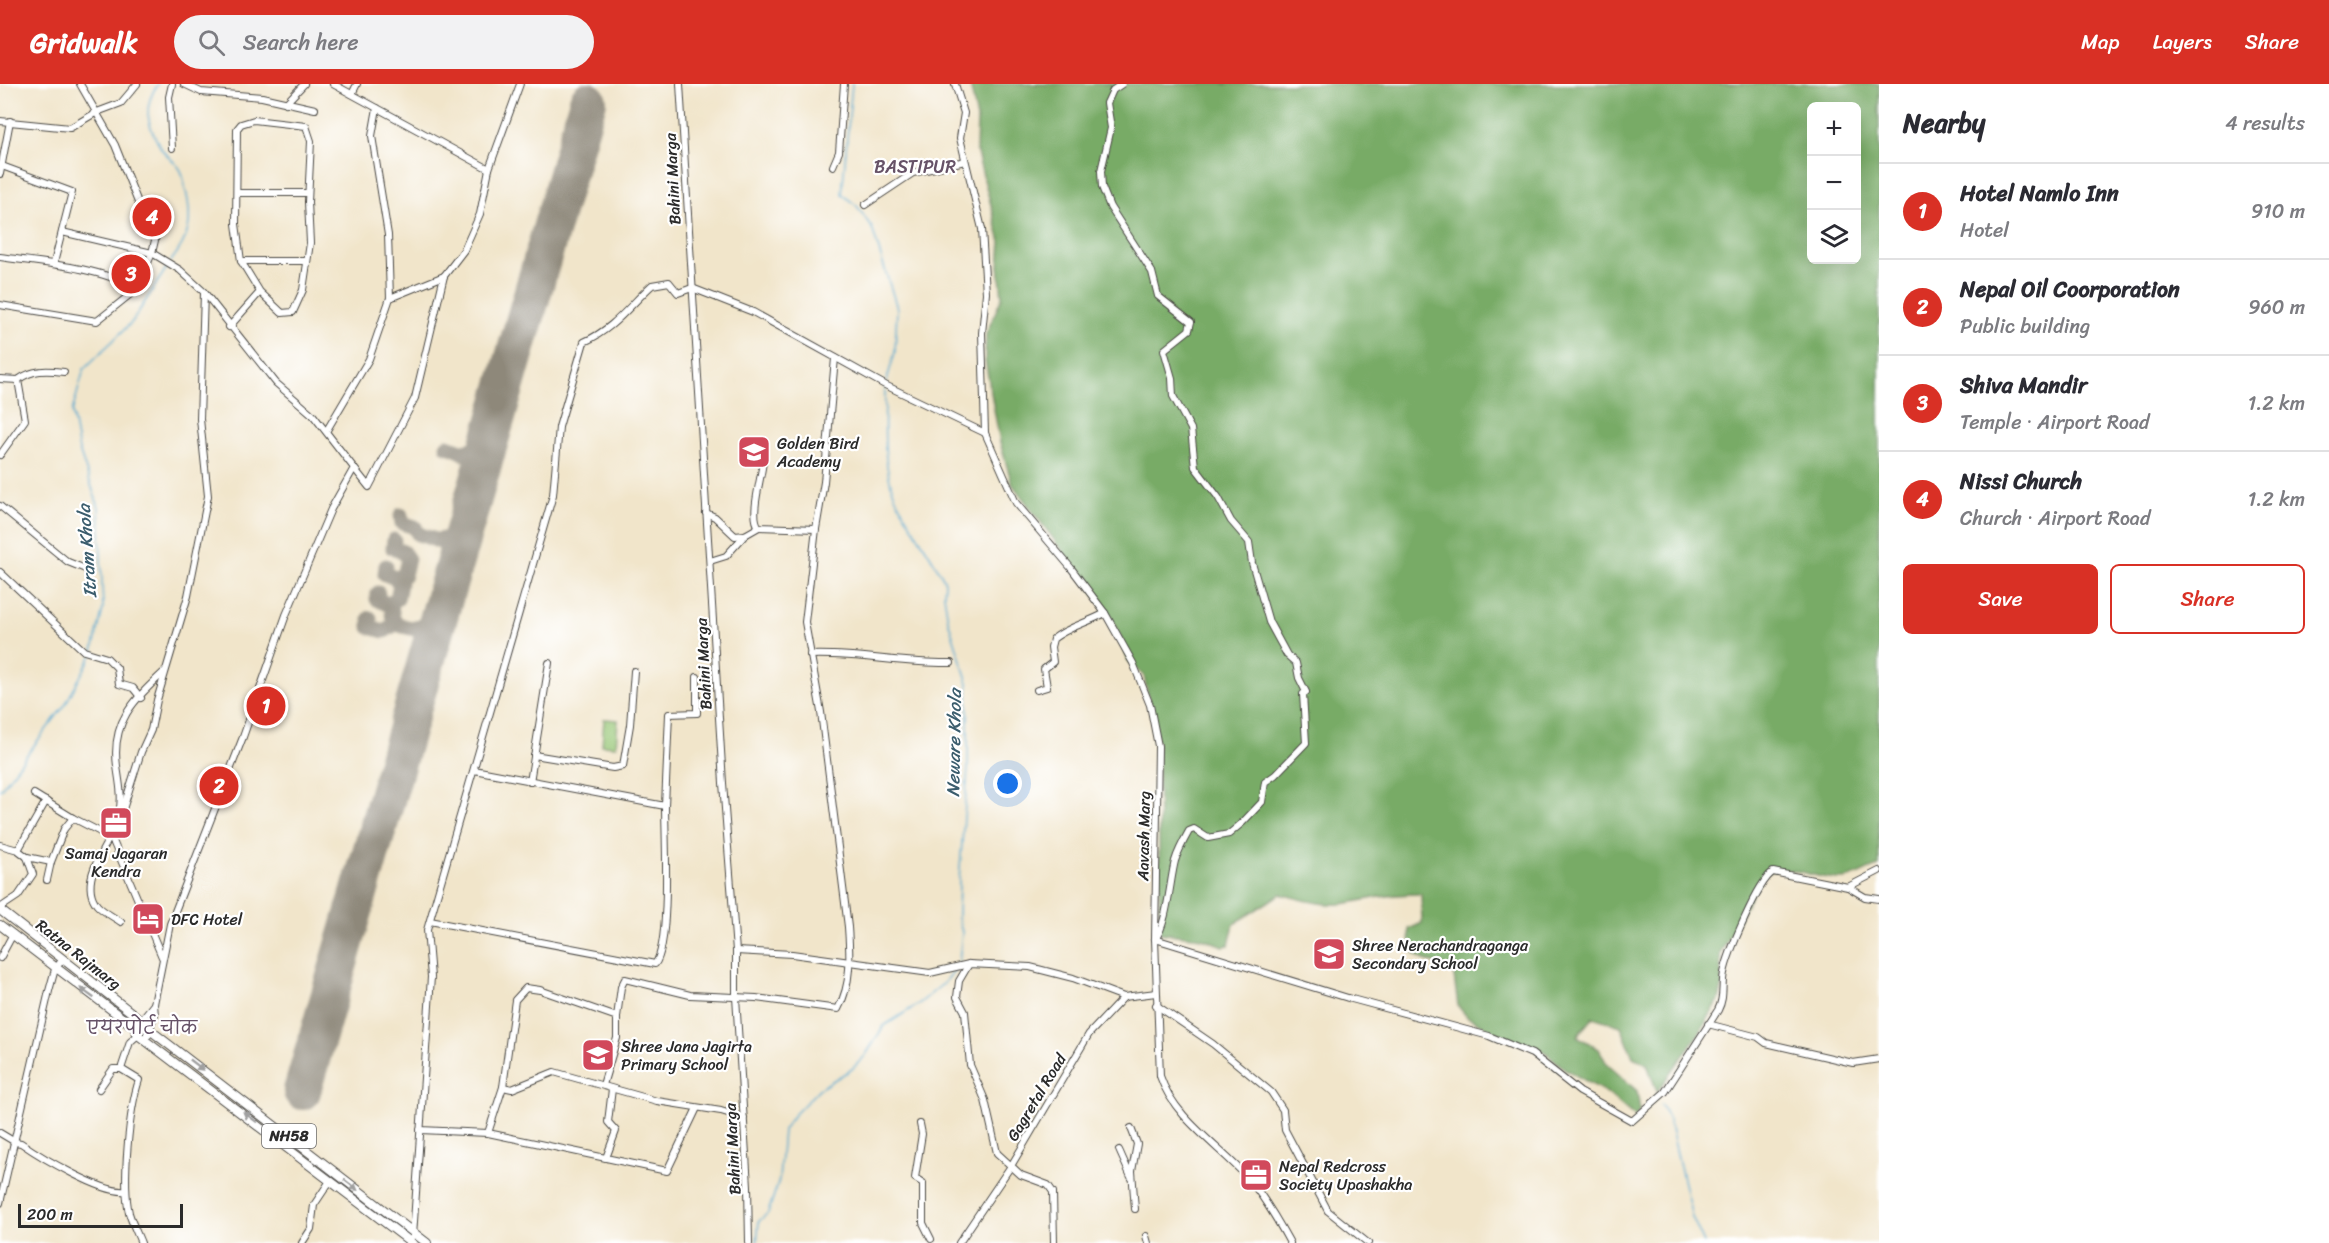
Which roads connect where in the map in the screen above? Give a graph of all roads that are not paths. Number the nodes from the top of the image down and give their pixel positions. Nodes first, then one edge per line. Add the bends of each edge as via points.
1 (80, 84) edge
2 (137, 84) edge
3 (172, 84) edge
4 (184, 84) edge
5 (304, 84) edge
6 (333, 84) edge
7 (357, 84) edge
8 (520, 84) edge
9 (680, 84) edge
10 (844, 84) edge
11 (955, 84) edge
12 (1122, 84) edge
13 (352, 94) junction
14 (286, 103) junction
15 (376, 108) junction
16 (315, 109) dead end
17 (97, 112) junction
18 (10, 121) junction
19 (0, 122) edge
20 (172, 148) dead end
21 (965, 161) junction
22 (2, 166) junction
23 (833, 166) dead end
24 (489, 169) junction
25 (0, 174) edge
26 (238, 193) junction
27 (308, 193) junction
28 (865, 205) dead end
29 (62, 232) junction
30 (152, 254) junction
31 (0, 257) edge
32 (241, 261) junction
33 (306, 261) junction
34 (54, 263) junction
35 (444, 276) junction
36 (692, 288) junction
37 (137, 289) junction
38 (204, 292) junction
39 (260, 292) junction
40 (390, 298) junction
41 (0, 305) edge
42 (229, 327) junction
43 (835, 358) junction
44 (64, 372) dead end
45 (0, 379) edge
46 (18, 380) junction
47 (327, 430) junction
48 (984, 433) junction
49 (0, 455) edge
50 (745, 461) dead end
51 (354, 468) junction
52 (0, 506) edge
53 (706, 513) junction
54 (759, 527) junction
55 (816, 529) junction
56 (745, 535) junction
57 (710, 561) junction
58 (88, 570) dead end
59 (0, 572) edge
60 (1105, 613) junction
61 (810, 655) junction
62 (549, 663) dead end
63 (951, 663) dead end
64 (166, 671) junction
65 (634, 671) dead end
66 (697, 676) dead end
67 (1037, 690) dead end
68 (141, 698) junction
69 (534, 755) junction
70 (474, 770) junction
71 (530, 782) junction
72 (34, 794) dead end
73 (46, 801) junction
74 (665, 806) junction
75 (73, 818) junction
76 (110, 837) junction
77 (0, 845) edge
78 (18, 850) junction
79 (27, 857) junction
80 (51, 862) junction
81 (1879, 871) edge
82 (47, 880) dead end
83 (1848, 886) junction
84 (1879, 899) edge
85 (0, 909) edge
86 (430, 921) junction
87 (121, 922) dead end
88 (0, 925) edge
89 (13, 934) junction
90 (1155, 939) junction
91 (736, 951) junction
92 (0, 958) edge
93 (163, 958) junction
94 (63, 959) junction
95 (849, 961) junction
96 (969, 964) junction
97 (55, 969) junction
98 (1156, 993) junction
99 (736, 997) junction
100 (1124, 997) junction
101 (154, 1004) junction
102 (1156, 1005) junction
103 (617, 1017) junction
104 (141, 1020) junction
105 (1708, 1024) junction
106 (150, 1028) junction
107 (138, 1033) junction
108 (1879, 1059) edge
109 (121, 1069) junction
110 (603, 1085) junction
111 (503, 1087) junction
112 (99, 1089) dead end
113 (612, 1089) junction
114 (697, 1108) junction
115 (744, 1118) junction
116 (921, 1124) dead end
117 (1131, 1128) dead end
118 (420, 1130) junction
119 (0, 1133) edge
120 (488, 1133) junction
121 (15, 1142) junction
122 (1119, 1150) dead end
123 (606, 1158) junction
124 (1011, 1166) junction
125 (1132, 1178) junction
126 (330, 1181) junction
127 (126, 1191) junction
128 (0, 1203) edge
129 (1135, 1209) dead end
130 (413, 1232) junction
131 (931, 1239) dead end
132 (141, 1243) edge
133 (302, 1243) edge
134 (412, 1243) edge
135 (428, 1243) edge
136 (748, 1243) edge
137 (959, 1243) edge
138 (1054, 1243) edge
139 (1290, 1243) edge
140 (1368, 1243) edge

1 - 17 street
2 - 17 street via 121,103
3 - 20 street
4 - 14 street via 201,92
5 - 14 street
6 - 13 street
7 - 13 street
8 - 24 street
9 - 36 street, Bahini Marga
10 - 23 street via 839,152
11 - 21 street via 964,113 960,138
12 - 90 street via 1113,90 1107,103 1111,128 1101,171 1106,201 1152,272 1158,296 1191,322 1189,330 1164,351 1173,396 1191,429 1195,466 1249,542 1269,622 1287,655 1296,663 1306,692 1306,742 1265,782 1262,801 1229,834 1208,838 1194,829 1189,831 1175,861 1171,893
13 - 15 street
14 - 16 street
15 - 24 street
15 - 40 street via 372,136 388,235
17 - 18 street via 70,128
17 - 30 street via 156,236
18 - 19 street
18 - 22 street
21 - 28 street via 913,173
21 - 48 street via 982,229 986,293 982,333
22 - 25 street
22 - 29 street via 72,192
24 - 35 street via 480,214 464,250
26 - 27 street
26 - 27 street via 237,129 255,120 306,126 311,141
26 - 32 street via 236,224
27 - 33 street via 310,243
29 - 30 street
29 - 34 street
30 - 37 street
30 - 38 street via 180,270
31 - 34 street
32 - 33 street
32 - 39 street
33 - 39 street via 303,290 293,312 282,313
34 - 37 street via 126,282
35 - 40 street
35 - 51 street via 415,398 369,487
36 - 43 street via 753,312
36 - 53 street, Bahini Marga
36 - 70 street via 678,293 669,282 652,285 620,320 584,342 559,427 553,495
37 - 41 street via 97,321
38 - 42 street
38 - 64 street via 200,418 208,496 188,596
39 - 42 street
40 - 47 street via 369,359
42 - 47 street via 276,383
43 - 48 street
43 - 55 street
44 - 46 street via 27,373
45 - 46 street
46 - 49 street via 25,420
47 - 51 street
48 - 60 street, Aavash Marg via 1016,503
50 - 54 street via 760,456 763,461 755,508 755,523
51 - 93 street via 331,509 286,615 170,924
52 - 58 street via 68,562
53 - 56 street via 730,533
53 - 57 street, Bahini Marga
54 - 55 street
54 - 56 street
55 - 61 street via 806,622
56 - 57 street via 730,553
57 - 91 street, Bahini Marga
59 - 68 street via 84,651 106,658 117,668 118,684 133,688
60 - 67 street via 1053,639 1053,662 1044,669 1047,687
60 - 90 street, Aavash Marg via 1143,683 1158,746
61 - 63 street
61 - 95 street via 836,824
62 - 69 street
64 - 68 street
64 - 93 street via 114,841
65 - 69 street via 622,766 613,768
66 - 74 street via 697,713 669,714
68 - 76 street via 120,722 114,745 120,808
69 - 71 street
70 - 71 street
70 - 86 street
71 - 74 street
72 - 73 street
73 - 75 street
73 - 78 street
74 - 86 street via 663,927 661,952 655,964
75 - 76 street
75 - 80 street
76 - 87 street via 99,855 90,886 98,906
77 - 78 street
78 - 79 street
79 - 80 street
79 - 85 street via 33,874 18,896
80 - 82 street
81 - 83 street
83 - 84 street via 1865,897
83 - 105 street via 1773,872 1767,875 1739,931 1723,975 1722,1002
85 - 94 main road, Ratna Rajmarg / NH58
86 - 118 street via 427,942 431,977
88 - 89 main road, Ratna Rajmarg / NH58
89 - 92 street
89 - 97 main road, Ratna Rajmarg / NH58
90 - 98 street, Aavash Marg
90 - 105 street via 1489,1036 1532,1054 1580,1092 1632,1121 1665,1092
91 - 95 street
91 - 99 street, Bahini Marga
93 - 101 street
94 - 97 street
94 - 104 main road, Ratna Rajmarg / NH58
95 - 96 street via 930,973
95 - 99 street via 847,987 838,1009
96 - 100 street via 1046,969
96 - 124 street via 957,991 964,1012 970,1065 985,1100 996,1153
107 -> 97 main road, Ratna Rajmarg / NH58
97 - 121 street
98 - 100 street
98 - 102 street, Aavash Marg
99 - 103 street via 690,995 626,979 621,987
99 - 115 street, Bahini Marga
100 - 124 street, Gagretal Road via 1083,1042
101 - 104 street
101 - 106 street
102 - 139 street, Aavash Marg via 1158,1064 1164,1089 1189,1120 1248,1178
102 - 140 street via 1213,1044 1270,1092 1283,1110 1285,1130 1328,1211
103 - 110 street via 617,1038
103 - 111 street via 540,990 522,990 515,1000
104 - 106 main road, Ratna Rajmarg / NH58
104 - 107 main road
105 - 108 street via 1758,1037 1766,1043 1853,1063
106 - 107 main road
106 -> 130 main road, Ratna Rajmarg / NH58
107 - 109 street via 130,1042
126 -> 107 main road, Ratna Rajmarg / NH58
109 - 112 street via 113,1069
109 - 127 street via 139,1080 129,1131
110 - 111 street via 554,1072 512,1089
110 - 113 street
111 - 120 street
113 - 114 street
113 - 123 street via 608,1122 616,1131
114 - 115 street
114 - 123 street via 667,1171
115 - 136 street, Bahini Marga
116 - 131 street via 915,1178 923,1183 922,1223
117 - 125 street via 1137,1144
118 - 120 street
118 - 130 street
119 - 121 street
120 - 123 street
121 - 127 street via 57,1167 115,1192
121 - 128 street
122 - 125 street
124 - 137 street, Gagretal Road
124 - 138 street via 1053,1191
125 - 129 street
126 - 133 street via 314,1205 311,1229
126 - 134 main road, Ratna Rajmarg / NH58
127 - 132 street via 129,1213
130 - 134 street
130 - 135 main road, Ratna Rajmarg / NH58

